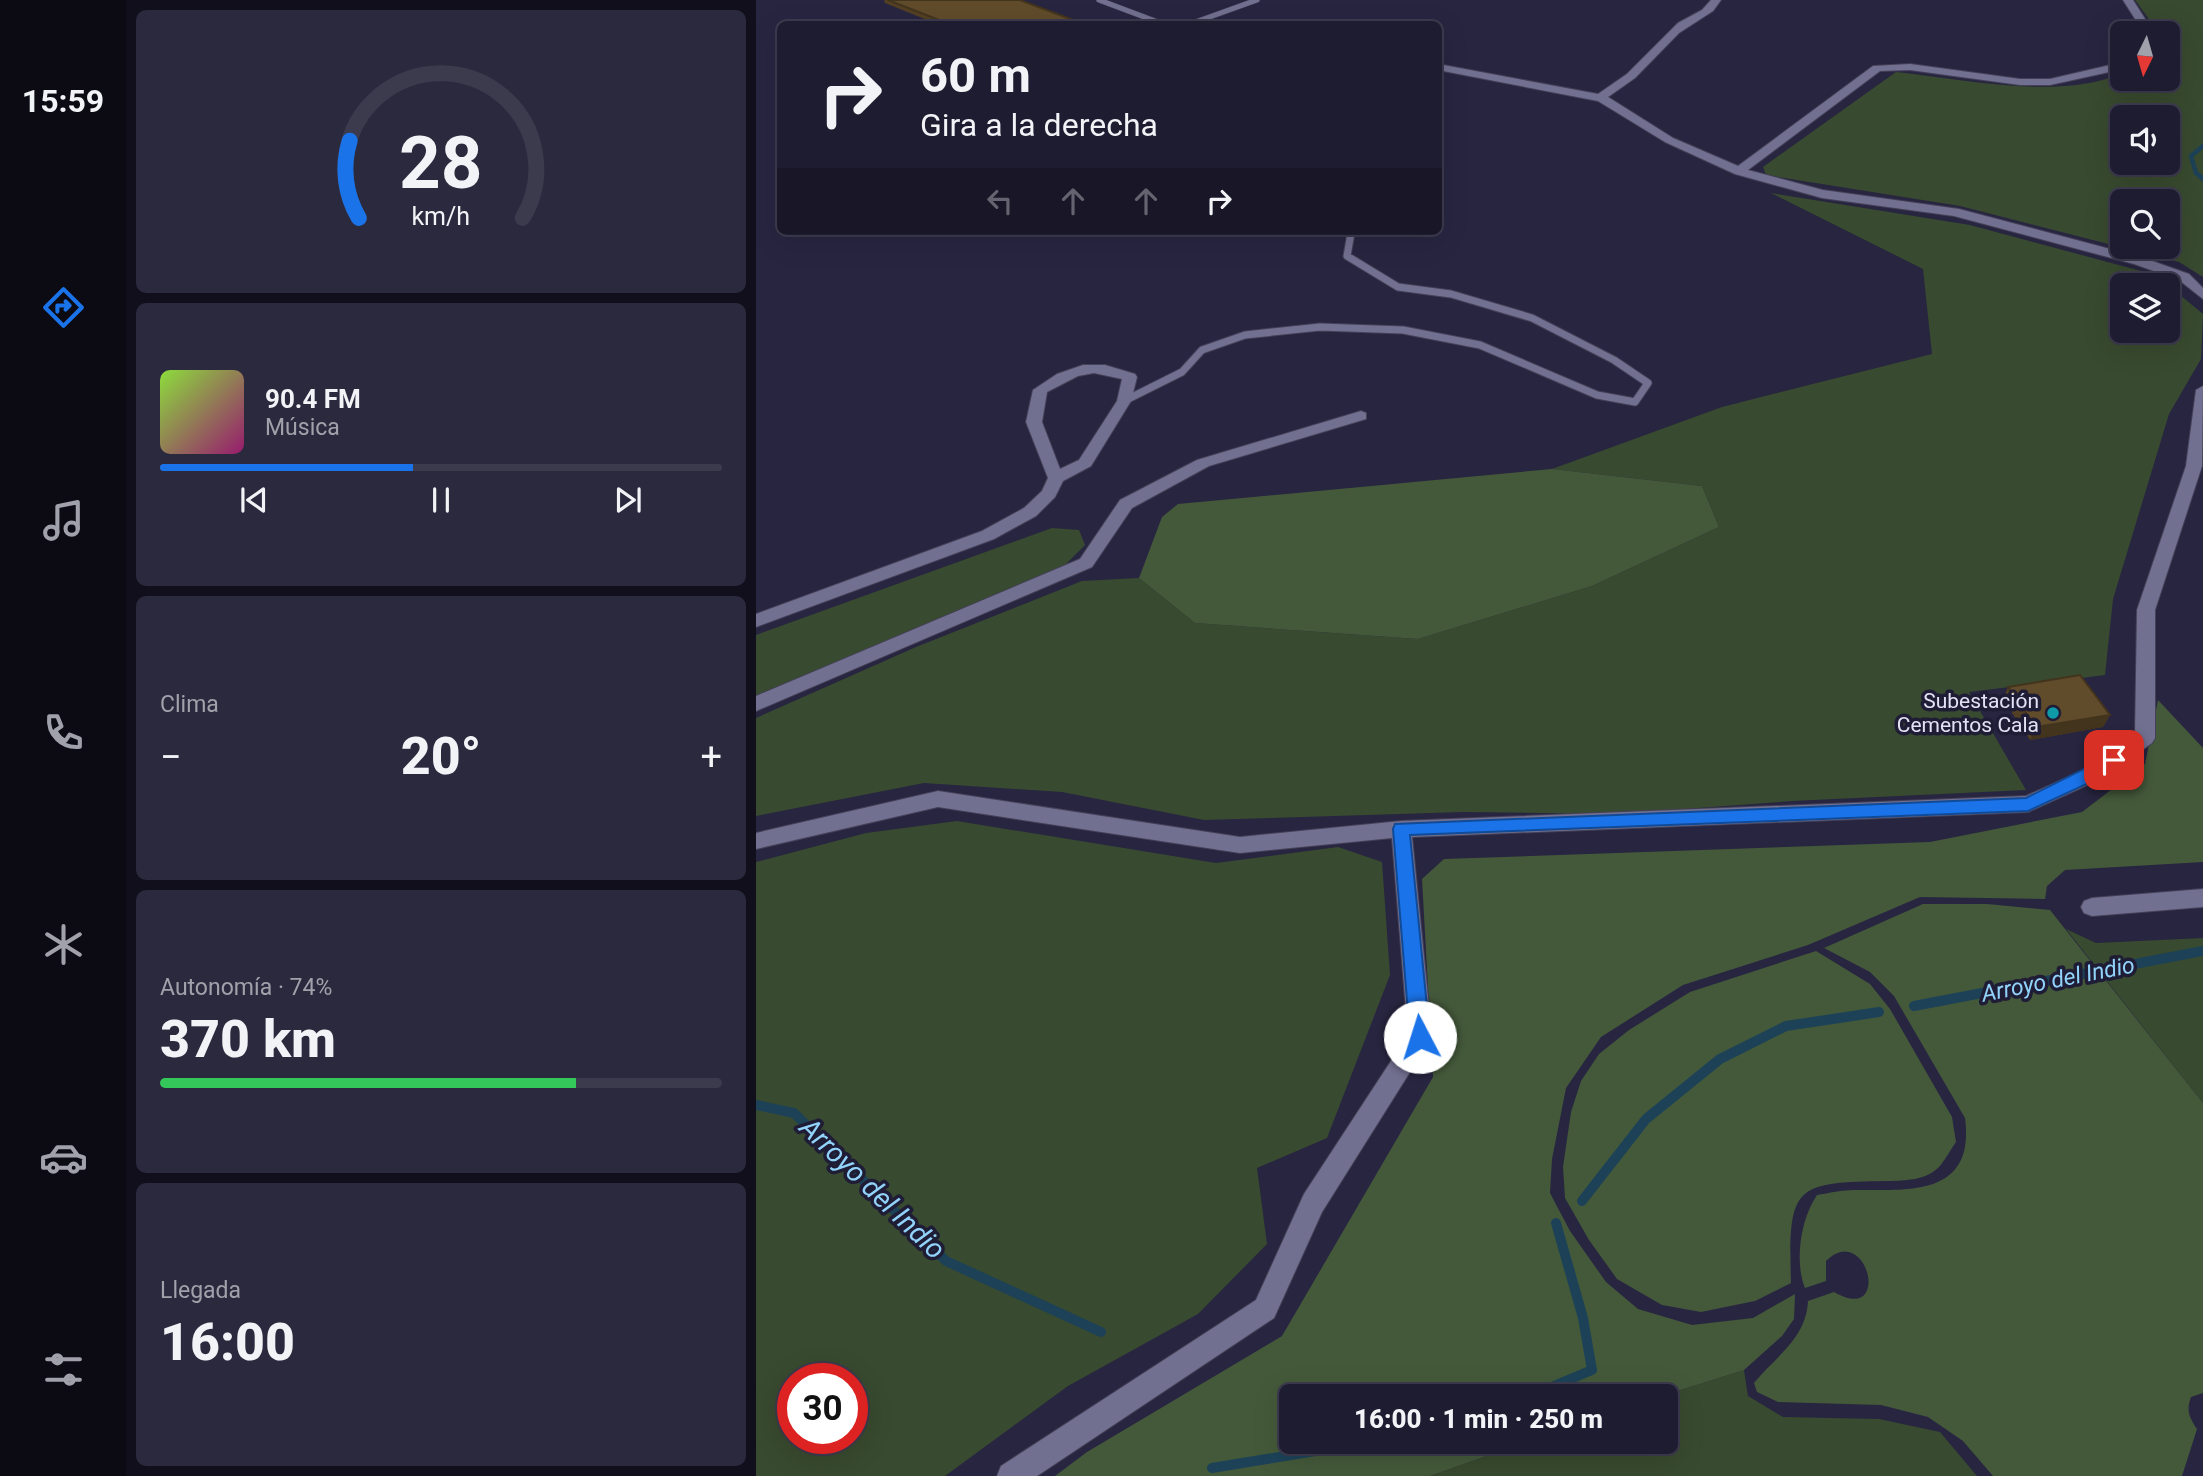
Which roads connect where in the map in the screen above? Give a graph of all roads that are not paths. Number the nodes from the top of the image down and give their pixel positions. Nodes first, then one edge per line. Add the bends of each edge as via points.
1 (1099, 0) edge
2 (1257, 0) edge
3 (1716, 0) edge
4 (2128, 0) edge
5 (1110, 2) edge
6 (1156, 21) edge
7 (1198, 21) edge
8 (2141, 21) edge
9 (1442, 68) edge
10 (2110, 69) edge
11 (1601, 98) junction
12 (1739, 172) junction
13 (1350, 235) edge
14 (2203, 295) edge
15 (2203, 390) edge
16 (1124, 401) junction
17 (1361, 415) dead end
18 (1056, 478) junction
19 (756, 621) edge
20 (756, 704) edge
21 (1401, 829) junction
22 (756, 841) edge
23 (2203, 898) edge
24 (2092, 906) dead end
25 (1011, 1476) edge

1 - 5 lane
2 - 7 lane
3 - 11 street via 1712,8 1664,39 1630,78 1609,88
4 - 8 street
5 - 6 lane
9 - 11 street
10 - 12 street via 2050,82 2020,82 1910,67 1877,68
11 - 12 street via 1669,140
12 - 14 street via 1822,194 1955,212 2139,261 2184,277
13 - 16 lane via 1347,256 1398,286 1451,294 1532,318 1648,383 1634,402 1597,395 1480,345 1403,330 1320,327 1245,335 1202,350 1182,372
15 - 21 street via 2194,466 2146,610 2145,737 2098,772 2028,804
16 - 18 street via 1085,463
16 - 18 street via 1130,377 1110,368 1074,370 1040,390 1034,422
17 - 20 street via 1203,463 1126,504 1086,563
18 - 19 street via 1030,513 988,535
21 - 22 street via 1240,845 938,799
21 - 25 street via 1420,1037 1313,1203 1265,1309
23 - 24 street

